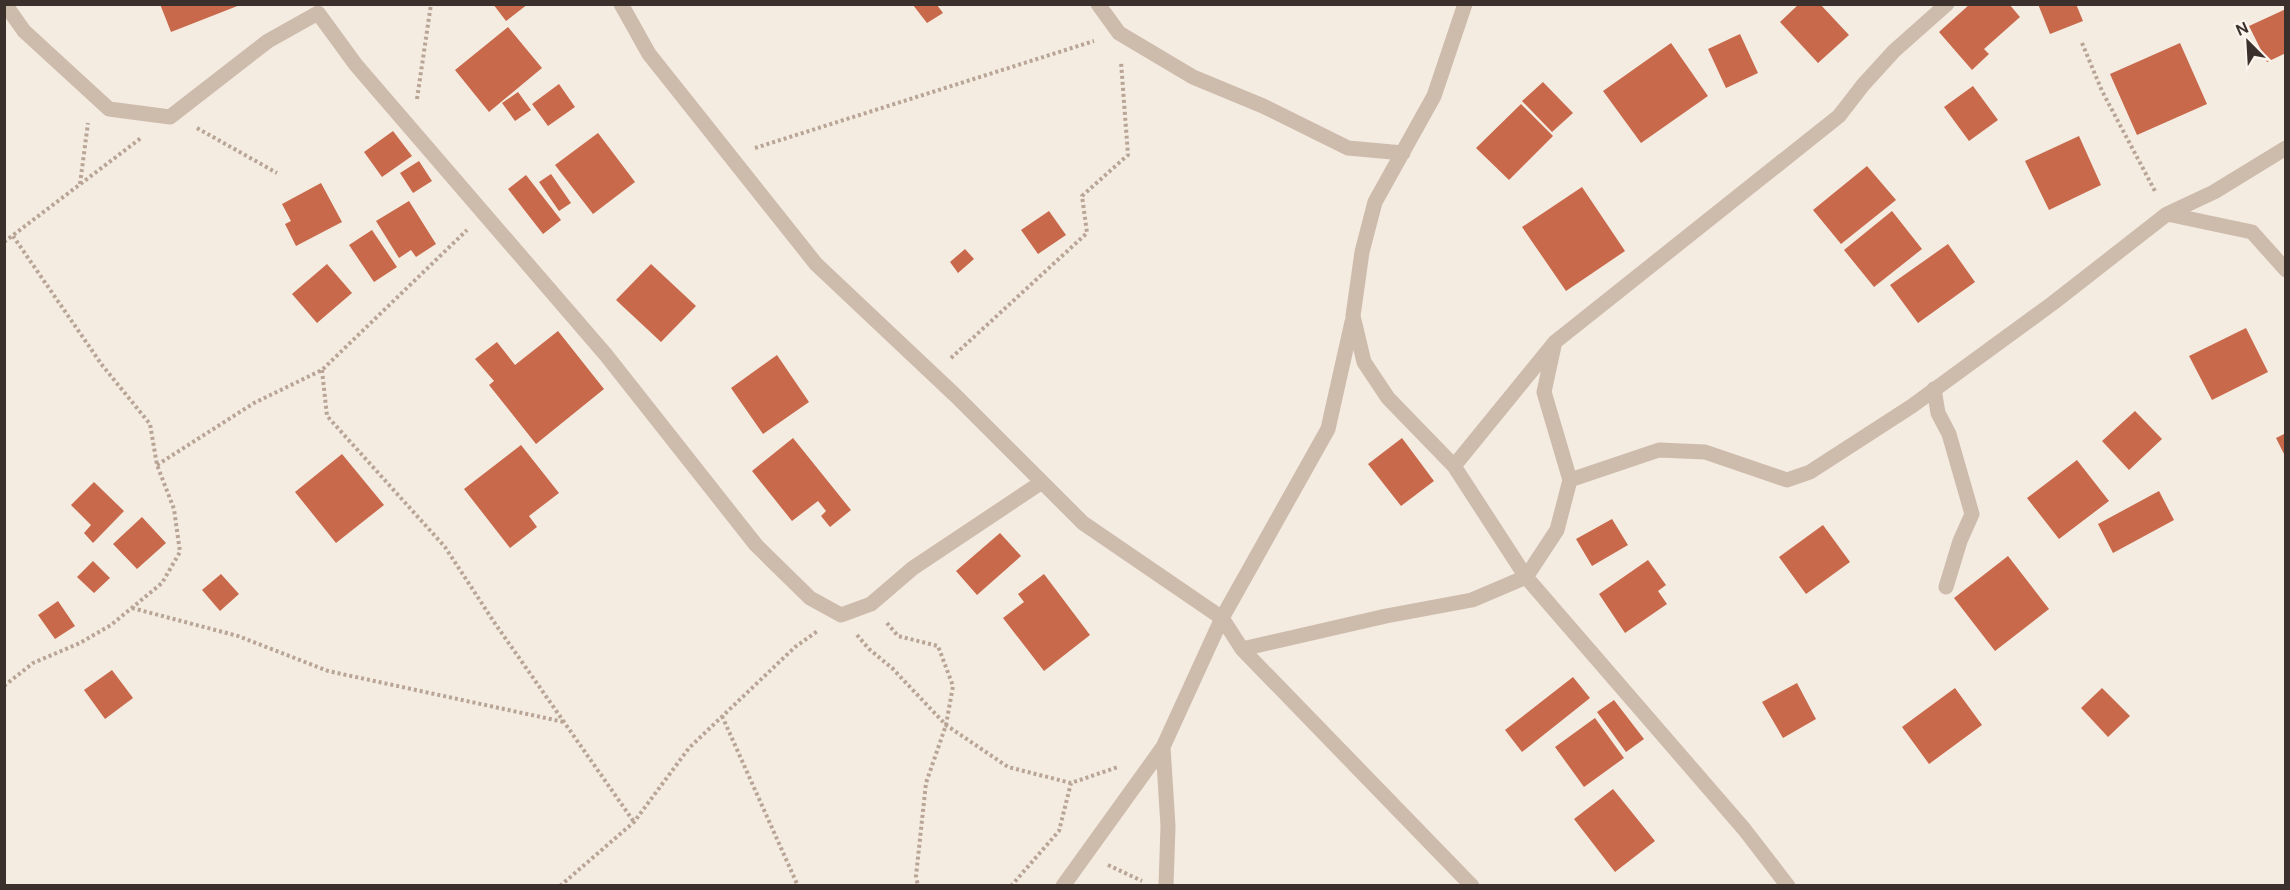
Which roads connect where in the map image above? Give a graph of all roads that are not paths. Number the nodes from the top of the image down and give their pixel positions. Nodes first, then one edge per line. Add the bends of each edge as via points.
1 (5, 4) edge
2 (621, 4) edge
3 (1098, 4) edge
4 (1466, 4) edge
5 (1947, 4) edge
6 (319, 7) edge
7 (2286, 148) edge
8 (1403, 153) junction
9 (2167, 214) junction
10 (2286, 270) edge
11 (1353, 316) junction
12 (1556, 342) junction
13 (1934, 389) junction
14 (1454, 465) junction
15 (1570, 480) junction
16 (1042, 482) junction
17 (1526, 577) junction
18 (1946, 587) dead end
19 (1222, 618) junction
20 (1242, 649) junction
21 (1162, 747) junction
22 (1064, 885) edge
23 (1166, 885) edge
24 (1472, 885) edge
25 (1788, 885) edge

1 - 6 street via 24,31 109,109 170,117
2 - 16 street via 649,54 816,264
3 - 8 street via 1119,33 1193,77 1348,148
4 - 8 street via 1434,96
5 - 12 street via 1894,51 1839,116
6 - 16 street via 356,65 606,355 756,545 810,598 842,615 872,604 913,568
7 - 9 street via 2214,192
8 - 11 street via 1375,202 1362,252
9 - 10 street via 2252,232
9 - 13 street
11 - 14 street via 1364,362 1388,398
11 - 19 street via 1328,429
12 - 14 street
12 - 15 street via 1544,392
13 - 15 street via 1810,472 1787,480 1705,452 1659,450
13 - 18 street via 1938,413 1949,434 1972,514
14 - 17 street
15 - 17 street via 1557,530
16 - 19 street via 1083,523
17 - 20 street via 1472,600
17 - 25 street
19 - 20 street
19 - 21 street
20 - 24 street
21 - 22 street
21 - 23 street via 1168,825

